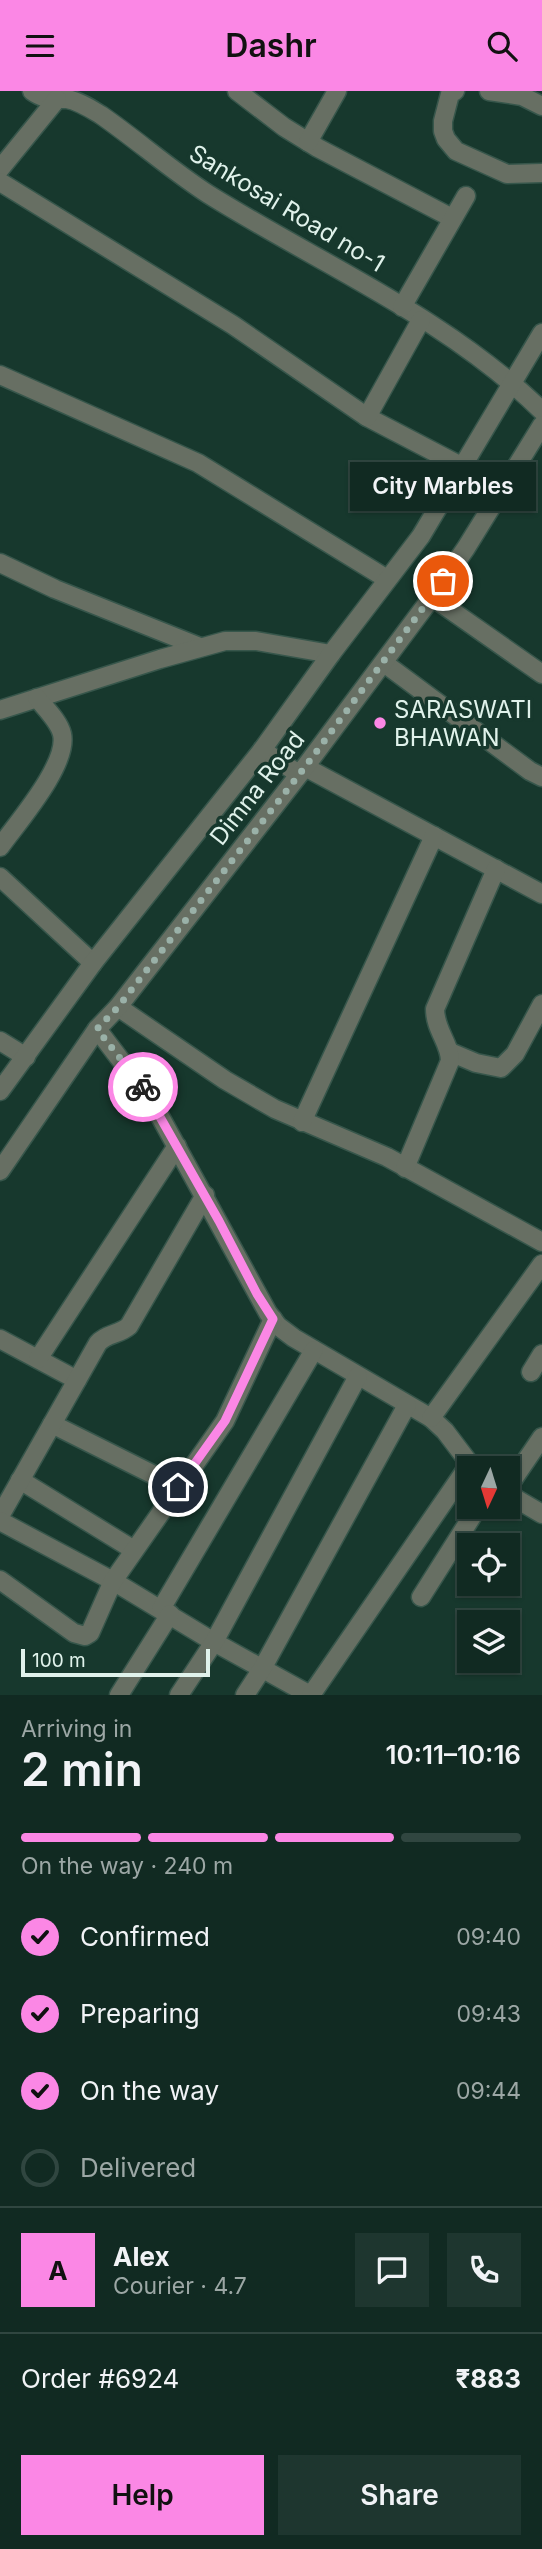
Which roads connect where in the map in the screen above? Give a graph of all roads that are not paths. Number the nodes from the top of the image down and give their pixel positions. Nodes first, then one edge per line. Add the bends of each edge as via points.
1 (32, 91) edge
2 (237, 91) edge
3 (336, 91) edge
4 (454, 91) edge
5 (489, 91) edge
6 (57, 99) junction
7 (542, 106) edge
8 (309, 142) junction
9 (0, 169) edge
10 (542, 173) edge
11 (0, 182) edge
12 (466, 195) dead end
13 (452, 218) junction
14 (402, 307) junction
15 (421, 320) junction
16 (542, 333) edge
17 (0, 375) edge
18 (512, 381) junction
19 (542, 411) edge
20 (367, 417) junction
21 (542, 425) edge
22 (463, 467) junction
23 (0, 563) edge
24 (387, 579) junction
25 (432, 597) junction
26 (200, 647) junction
27 (331, 654) junction
28 (384, 663) junction
29 (542, 674) edge
30 (37, 698) junction
31 (0, 710) edge
32 (262, 750) junction
33 (302, 770) junction
34 (542, 776) edge
35 (434, 836) junction
36 (0, 847) edge
37 (496, 869) junction
38 (0, 877) edge
39 (542, 894) edge
40 (93, 963) junction
41 (542, 1003) edge
42 (118, 1007) junction
43 (97, 1029) junction
44 (0, 1041) edge
45 (450, 1052) junction
46 (26, 1057) junction
47 (0, 1091) edge
48 (302, 1122) junction
49 (177, 1146) junction
50 (405, 1168) junction
51 (0, 1171) edge
52 (205, 1195) junction
53 (542, 1242) edge
54 (542, 1264) edge
55 (273, 1319) junction
56 (0, 1339) edge
57 (314, 1350) junction
58 (542, 1355) edge
59 (38, 1359) junction
60 (531, 1372) dead end
61 (358, 1376) junction
62 (78, 1380) junction
63 (407, 1405) junction
64 (431, 1418) junction
65 (52, 1424) junction
66 (542, 1437) edge
67 (463, 1456) edge
68 (520, 1469) edge
69 (20, 1480) junction
70 (178, 1487) junction
71 (457, 1487) edge
72 (520, 1501) edge
73 (542, 1514) edge
74 (0, 1518) edge
75 (470, 1519) edge
76 (134, 1550) junction
77 (1, 1581) edge
78 (113, 1581) junction
79 (421, 1597) dead end
80 (165, 1612) junction
81 (214, 1642) junction
82 (262, 1669) junction
83 (119, 1695) edge
84 (179, 1695) edge
85 (245, 1695) edge
86 (310, 1695) edge

1 - 6 street, Sankosai Road no-1
2 - 8 street
3 - 8 street
4 - 10 street via 443,131 456,151 507,174
5 - 7 street via 522,96
6 - 9 street
6 - 14 street, Sankosai Road no-1 via 69,99 100,114 207,193
8 - 13 street
11 - 20 street via 233,325
12 - 13 street
13 - 14 street
14 - 15 street, Sankosai Road no-1
15 - 18 street, Sankosai Road no-1
15 - 20 street
16 - 18 street
17 - 24 street via 198,463
18 - 19 street, Sankosai Road no-1
18 - 22 street
20 - 22 street
21 - 25 street, Dimna Road
22 - 24 street via 422,536
23 - 26 street
24 - 27 street
25 - 28 street, Dimna Road
25 - 29 street
26 - 27 street via 225,641 256,642
26 - 30 street
27 - 32 street
28 - 33 street, Dimna Road
28 - 34 street
30 - 31 street
30 - 36 street via 62,733 62,747 51,774
32 - 33 street
32 - 40 street
33 - 35 street
33 - 42 street, Dimna Road
35 - 37 street
35 - 48 street
37 - 39 street
37 - 45 street via 435,1009 438,1031
38 - 40 street
40 - 46 street
41 - 45 street via 515,1054 500,1068
42 - 43 street, Dimna Road
42 - 48 street via 225,1080
43 - 49 street via 141,1084
43 - 51 street, Dimna Road
44 - 46 street
45 - 50 street via 447,1072
46 - 47 street
48 - 50 street via 367,1147
49 - 52 street
49 - 59 street
50 - 53 street
52 - 55 street
52 - 62 street via 129,1326 98,1343
54 - 64 street
55 - 57 street
55 - 70 street via 225,1421
56 - 59 street
57 - 61 street
57 - 80 street
58 - 60 street
59 - 62 street
61 - 63 street
61 - 81 street
62 - 65 street
63 - 64 street
63 - 82 street
64 - 67 street
65 - 69 street
65 - 70 street
66 - 68 street
69 - 74 street
69 - 76 street
70 - 76 street
71 - 86 street
72 - 73 street
74 - 78 street
75 - 79 street
76 - 78 street
77 - 78 street via 74,1633 85,1636
78 - 80 street
80 - 81 street
80 - 83 street
81 - 82 street
81 - 84 street
82 - 85 street
82 - 86 street

